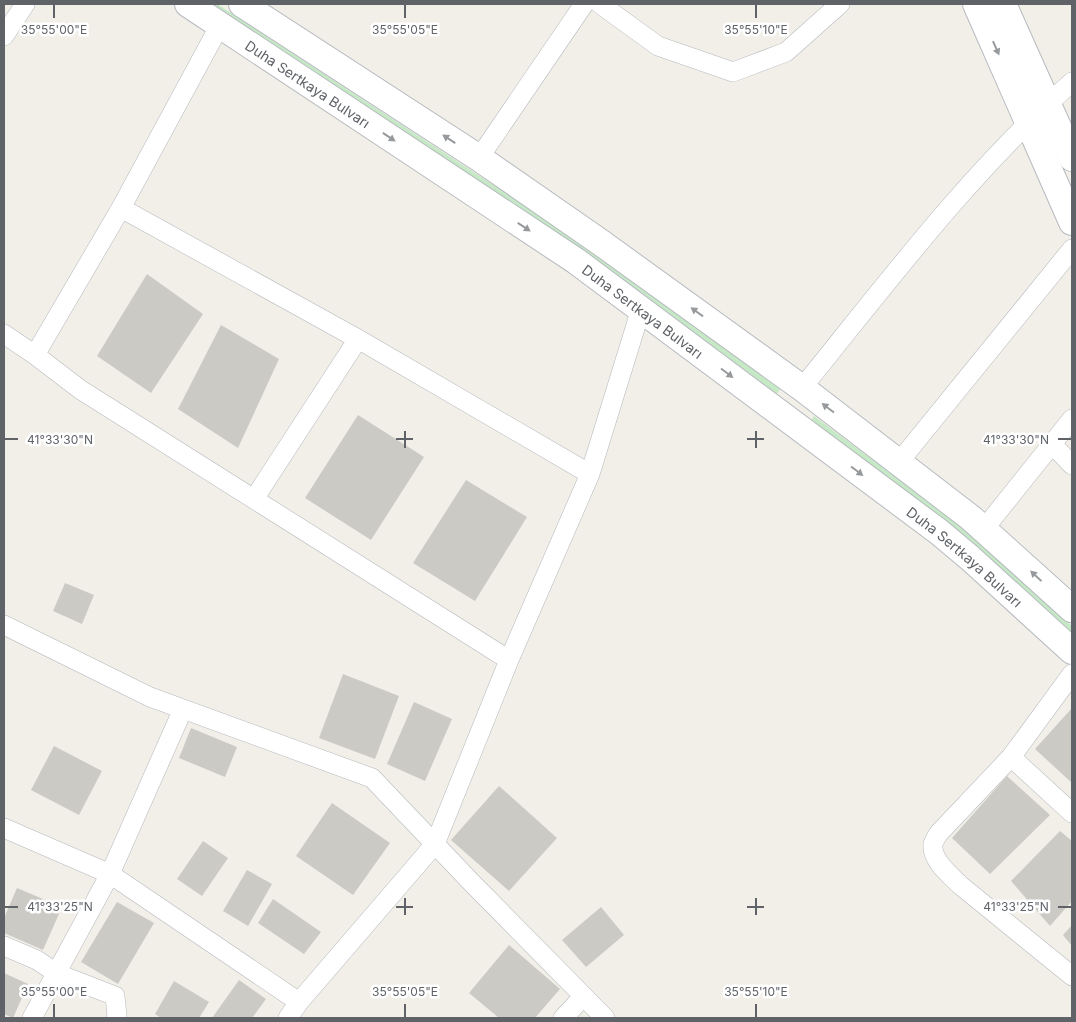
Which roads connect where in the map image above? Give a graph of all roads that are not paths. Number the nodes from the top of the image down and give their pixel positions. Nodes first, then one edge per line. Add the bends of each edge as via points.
1 (25, 4) edge
2 (188, 4) edge
3 (242, 4) edge
4 (584, 4) edge
5 (600, 4) edge
6 (840, 4) edge
7 (976, 4) edge
8 (1004, 4) edge
9 (220, 25) junction
10 (4, 36) edge
11 (1072, 82) edge
12 (1048, 104) junction
13 (1029, 123) junction
14 (479, 158) junction
15 (1072, 158) edge
16 (121, 208) junction
17 (1072, 222) edge
18 (1072, 249) edge
19 (641, 309) junction
20 (4, 334) edge
21 (358, 339) junction
22 (35, 355) junction
23 (802, 388) junction
24 (785, 417) junction
25 (1072, 420) edge
26 (1052, 444) junction
27 (899, 462) junction
28 (1072, 465) edge
29 (590, 474) junction
30 (254, 499) junction
31 (984, 529) junction
32 (1072, 609) edge
33 (4, 625) edge
34 (1072, 651) edge
35 (509, 660) junction
36 (1072, 674) edge
37 (183, 709) junction
38 (1011, 757) junction
39 (1072, 814) edge
40 (4, 828) edge
41 (434, 844) junction
42 (110, 874) junction
43 (4, 946) edge
44 (56, 973) junction
45 (1072, 976) edge
46 (583, 997) junction
47 (299, 1002) junction
48 (32, 1018) edge
49 (116, 1018) edge
50 (288, 1018) edge
51 (563, 1018) edge
52 (604, 1018) edge

1 - 10 street
2 - 9 main road, Duha Sertkaya Bulvarı
14 -> 3 main road, Duha Sertkaya Bulvarı
4 - 14 street
5 - 6 street via 658,46 733,72 786,52
7 -> 13 main road
8 - 12 main road
9 - 16 street
9 -> 19 main road, Duha Sertkaya Bulvarı via 576,261
11 - 12 street
12 - 13 street
12 - 15 main road
13 - 17 main road
13 - 23 street via 939,218
23 -> 14 main road, Duha Sertkaya Bulvarı
16 - 21 street
16 - 22 street
18 - 27 street
19 -> 24 main road, Duha Sertkaya Bulvarı
19 - 29 street
20 - 22 street
21 - 29 street
21 - 30 street
22 - 30 street via 81,390
23 - 24 main road
27 -> 23 main road, Duha Sertkaya Bulvarı
24 -> 34 main road, Duha Sertkaya Bulvarı via 939,532
25 - 26 street
26 - 28 street
26 - 31 street
27 - 31 main road, Duha Sertkaya Bulvarı
29 - 35 street
30 - 35 street
32 -> 31 main road, Duha Sertkaya Bulvarı
33 - 37 street via 150,697
35 - 41 street
36 - 38 street
37 - 41 street via 372,778
37 - 42 street
38 - 39 street
38 - 45 street via 939,833 933,845 935,856 960,885
40 - 42 street
41 - 46 street
41 - 47 street
42 - 44 street
42 - 47 street
43 - 44 street via 37,960
44 - 48 street
44 - 49 street via 115,996
46 - 51 street
46 - 52 street
47 - 50 street

